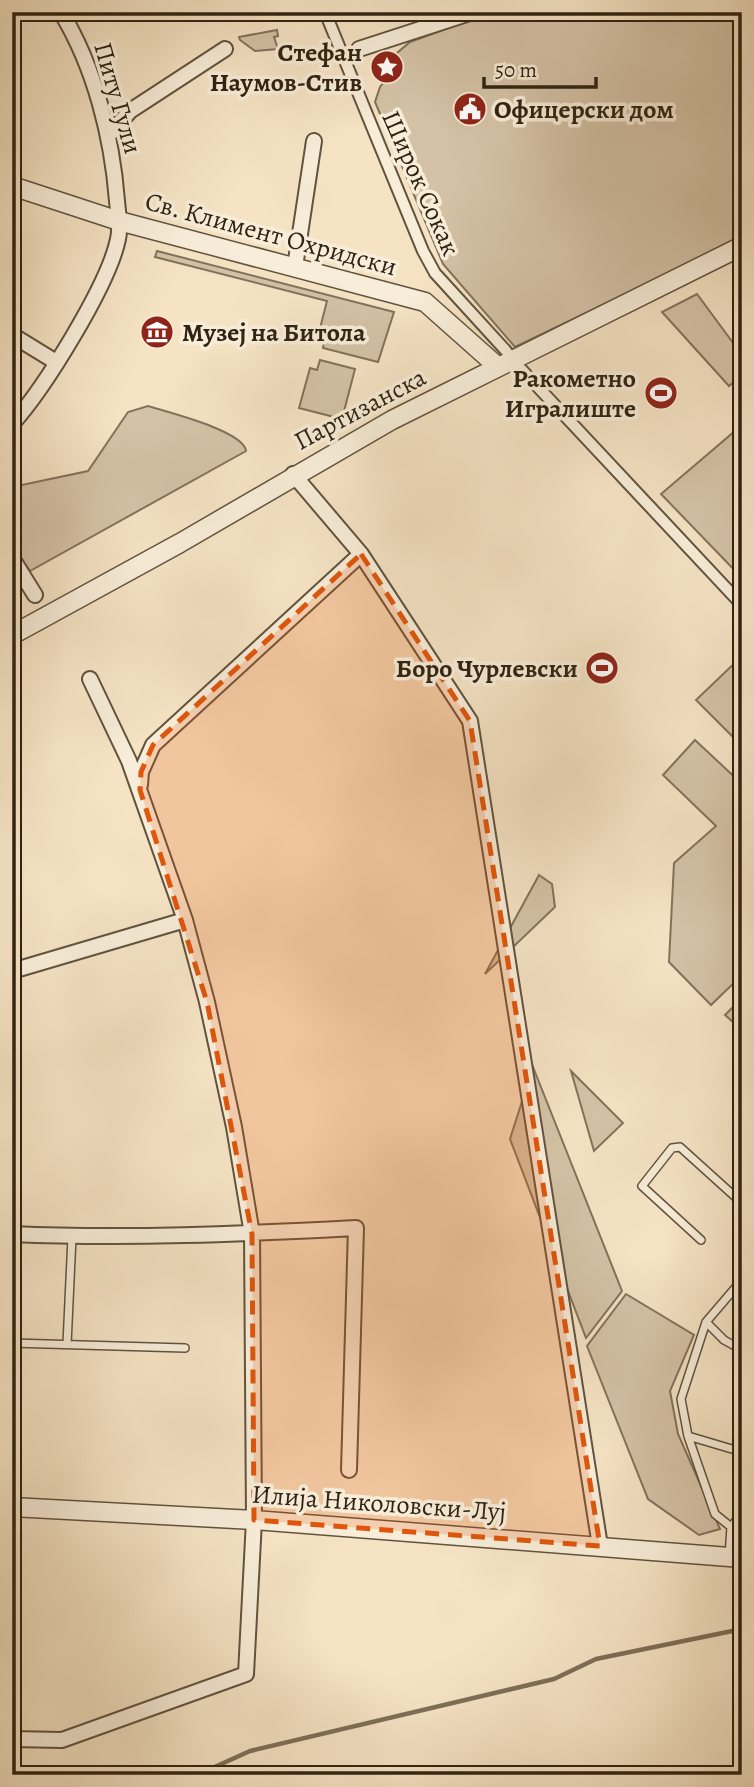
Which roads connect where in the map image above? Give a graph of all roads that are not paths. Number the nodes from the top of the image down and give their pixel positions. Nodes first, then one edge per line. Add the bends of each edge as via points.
1 (61, 12) edge
2 (325, 12) edge
3 (473, 12) edge
4 (225, 49) dead end
5 (359, 49) joint
6 (341, 56) junction
7 (107, 136) junction
8 (314, 141) dead end
9 (12, 186) edge
10 (119, 221) junction
11 (742, 246) edge
12 (295, 267) junction
13 (12, 335) edge
14 (502, 359) junction
15 (56, 362) junction
16 (521, 369) dead end
17 (12, 424) edge
18 (293, 474) junction
19 (361, 554) junction
20 (12, 558) edge
21 (35, 595) dead end
22 (742, 605) edge
23 (12, 635) edge
24 (90, 679) dead end
25 (140, 790) junction
26 (185, 919) junction
27 (12, 971) edge
28 (742, 1203) edge
29 (12, 1234) edge
30 (252, 1234) junction
31 (72, 1237) junction
32 (701, 1240) dead end
33 (742, 1280) edge
34 (706, 1322) junction
35 (12, 1343) edge
36 (67, 1344) junction
37 (185, 1348) dead end
38 (742, 1350) edge
39 (688, 1436) junction
40 (742, 1452) edge
41 (349, 1470) dead end
42 (12, 1507) edge
43 (742, 1513) edge
44 (254, 1520) junction
45 (731, 1527) junction
46 (600, 1546) junction
47 (735, 1557) edge
48 (12, 1739) edge

1 - 7 street, Питу Гули via 83,55
2 - 6 street, Широк Сокак
3 - 5 street
4 - 7 street via 151,95
5 - 6 street
6 - 14 street, Широк Сокак via 423,251
7 - 10 street, Питу Гули
8 - 12 street
9 - 10 street, Св. Климент Охридски
10 - 12 street, Св. Климент Охридски
10 - 15 street, Питу Гули via 117,243 107,268
11 - 14 street, Партизанска
12 - 14 street, Св. Климент Охридски via 425,302
13 - 15 street
14 - 18 street, Партизанска
15 - 17 street, Питу Гули
16 - 22 street
18 - 19 street
18 - 23 street, Партизанска via 180,543
19 - 25 street via 153,746 141,772
19 - 46 street via 470,721
20 - 21 street
24 - 25 street
25 - 26 street
26 - 27 street
26 - 30 street via 231,1115
28 - 32 lane via 680,1147 672,1148 642,1186
29 - 31 street
30 - 31 street
30 - 41 street via 356,1228
30 - 44 street
31 - 36 lane
33 - 34 lane
34 - 38 lane
34 - 39 lane via 681,1399
35 - 36 lane
36 - 37 lane
39 - 40 lane
39 - 45 lane via 715,1514
42 - 44 street, Илија Николовски-Луј
43 - 45 lane
44 - 46 street, Илија Николовски-Луј
44 - 48 street via 246,1674 61,1740
45 - 47 lane
46 - 47 street, Илија Николовски-Луј

